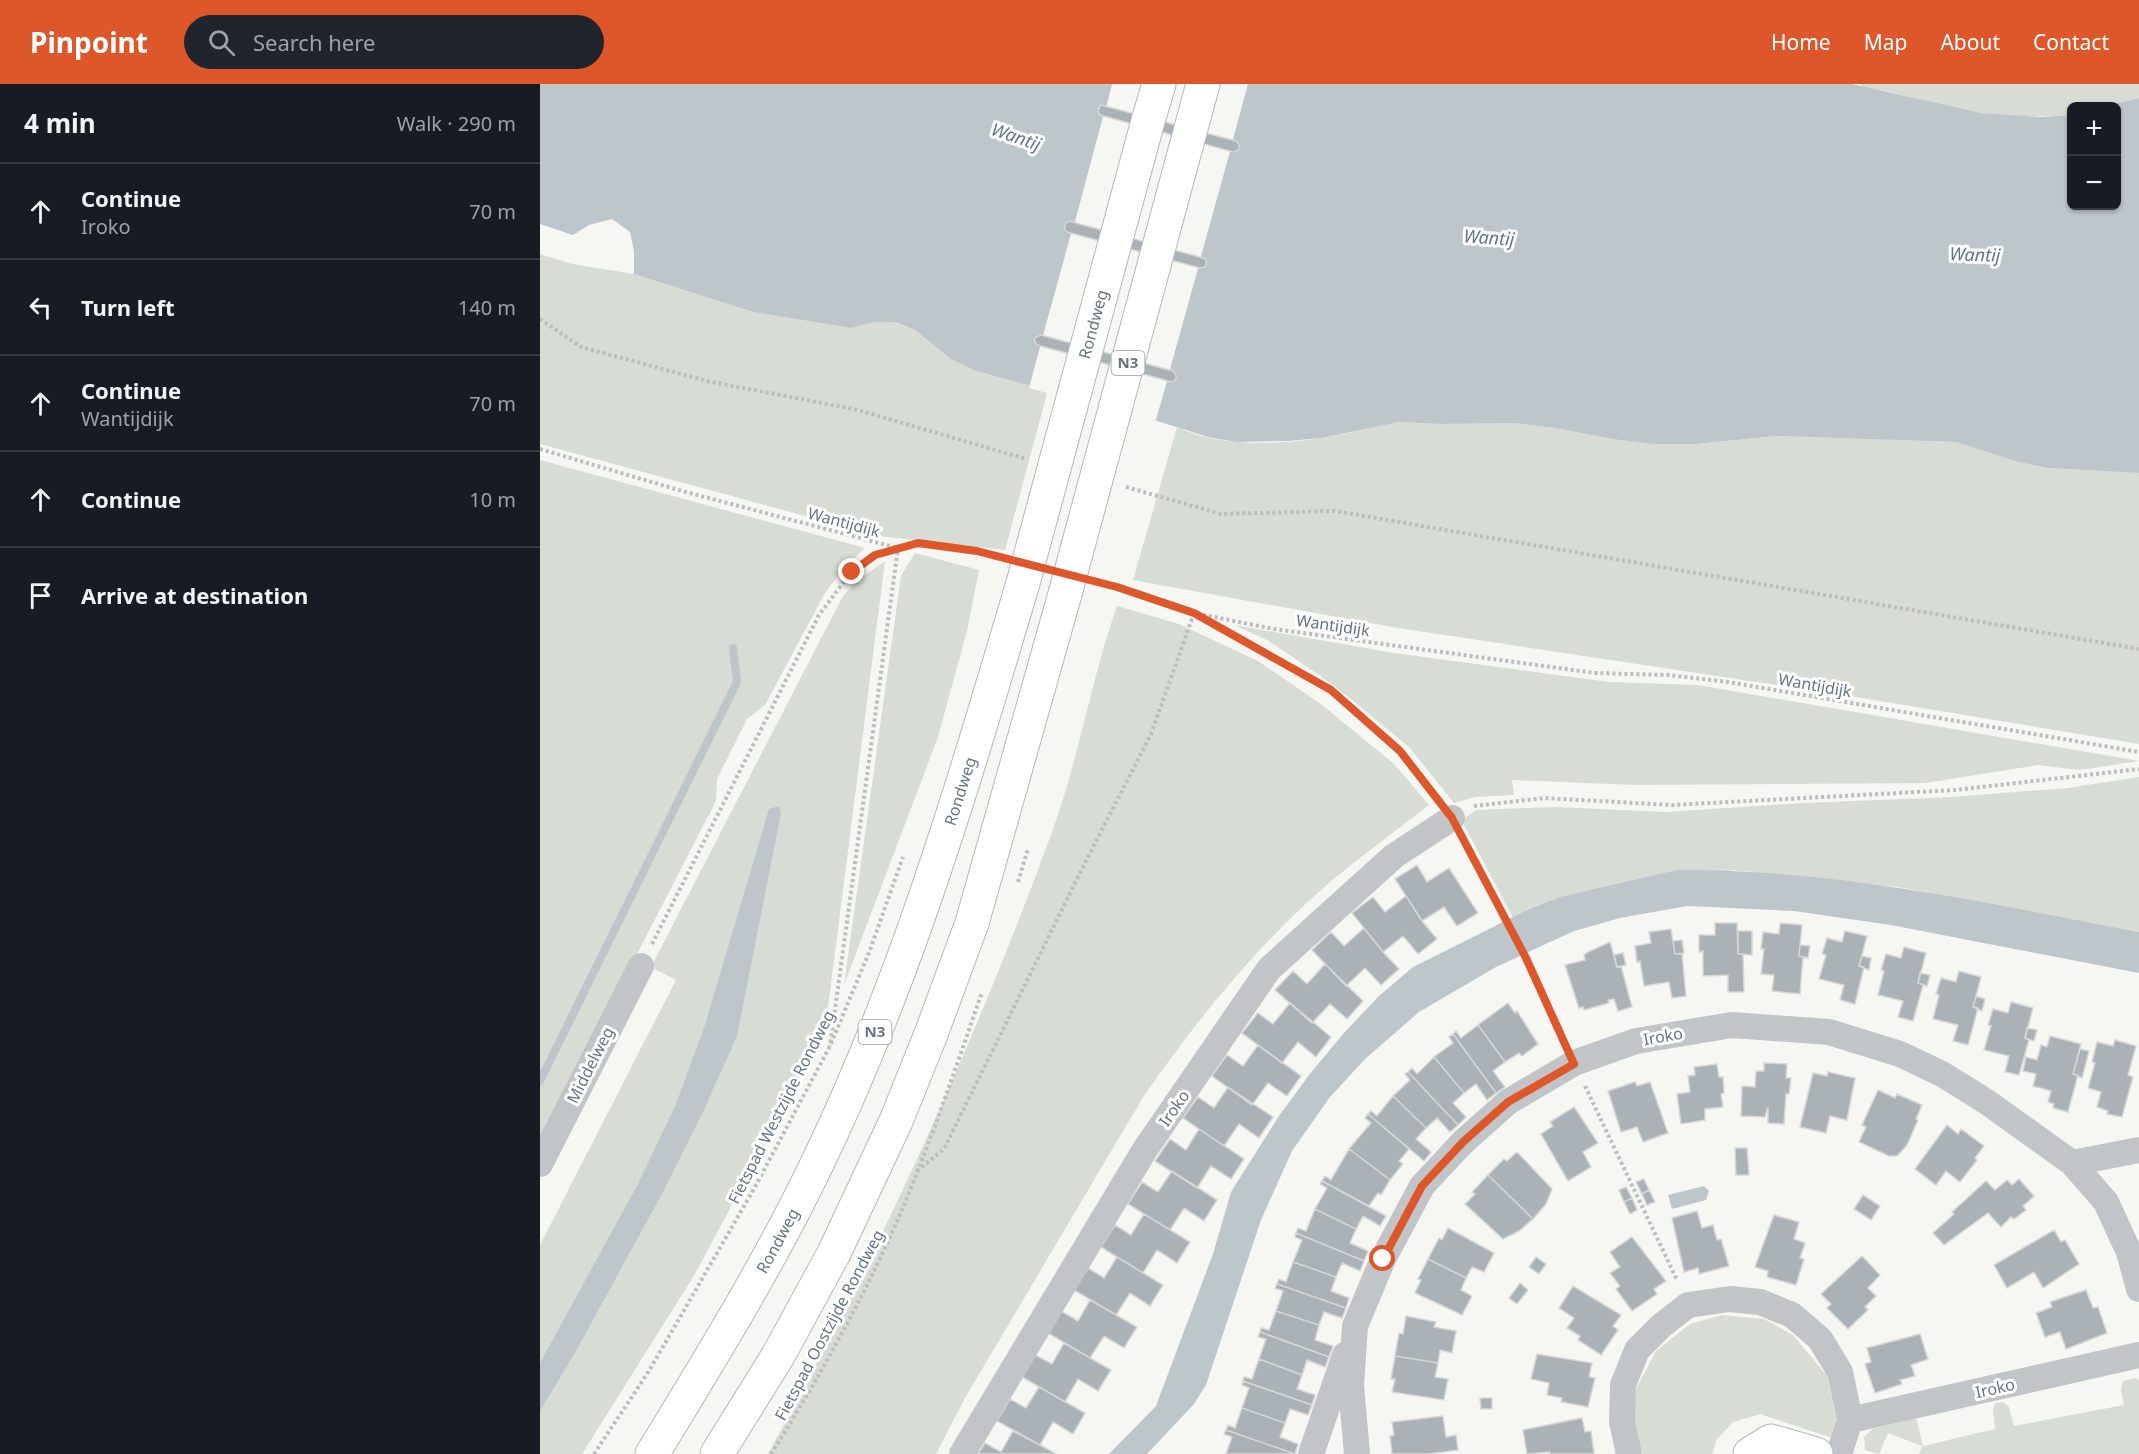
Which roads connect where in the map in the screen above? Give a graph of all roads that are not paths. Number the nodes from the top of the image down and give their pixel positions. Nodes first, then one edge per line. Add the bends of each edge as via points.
1 (1159, 84) edge
2 (1203, 84) edge
3 (1452, 818) road end
4 (641, 966) road end
5 (2139, 1150) edge
6 (2072, 1163) junction
7 (540, 1164) edge
8 (2139, 1289) edge
9 (1355, 1326) junction
10 (2139, 1355) edge
11 (1850, 1420) junction
12 (653, 1452) edge
13 (717, 1454) edge
14 (962, 1454) edge
15 (1311, 1454) edge
16 (1357, 1454) edge
17 (1629, 1454) edge
18 (1750, 1454) edge
19 (1816, 1454) edge
20 (1839, 1454) edge

1 - 12 main road, Rondweg / N3, bridge via 1016,571 934,872 896,980 814,1169 769,1258
2 - 13 main road, N3, bridge via 972,923 896,1121 834,1253 779,1354
3 - 14 street, Iroko via 1394,856 1269,969 1144,1151
4 - 7 street, Middelweg
5 - 6 street
6 - 8 street, Iroko via 2106,1202 2129,1252
6 - 9 street, Iroko via 1942,1074 1900,1054 1829,1032 1732,1025 1636,1041 1574,1064 1508,1102 1463,1142 1422,1186 1383,1259
9 - 15 street, Iroko
9 - 16 street, Iroko via 1352,1385
10 - 11 street, Iroko
11 - 17 street via 1840,1372 1820,1339 1792,1315 1760,1302 1730,1299 1688,1305 1661,1326 1633,1359 1623,1385 1622,1422
11 - 20 street
18 - 19 main road via 1771,1441

